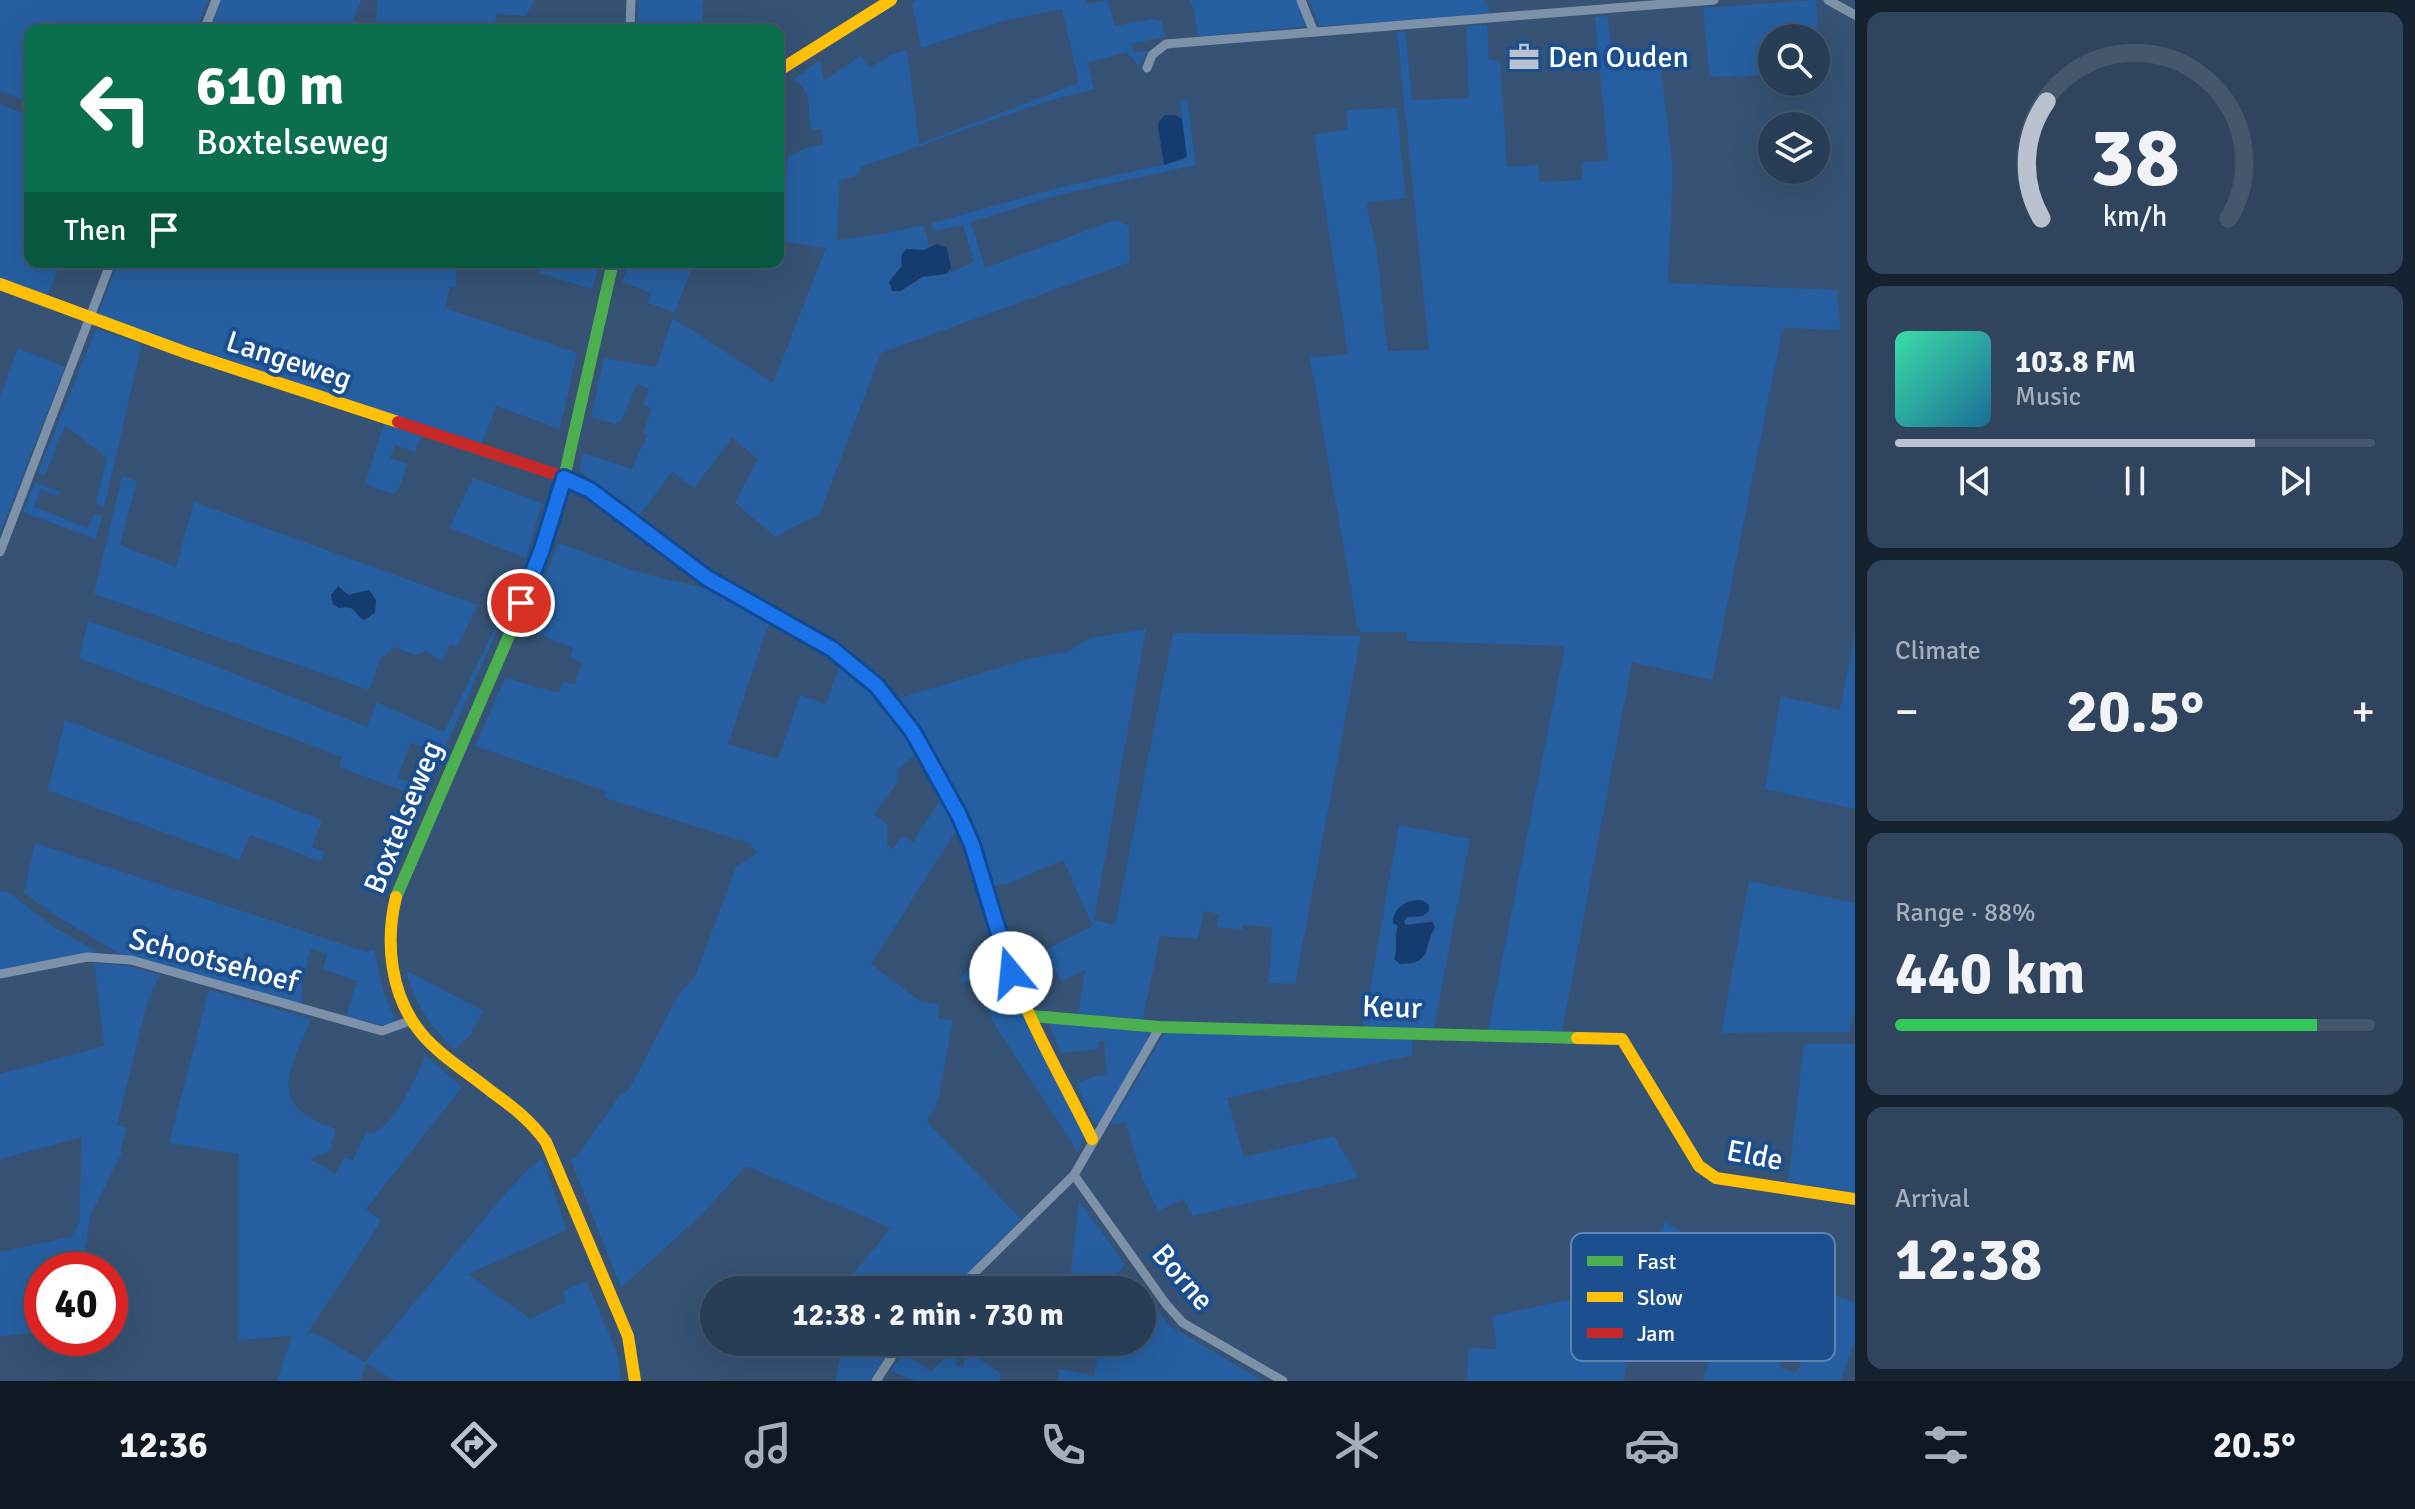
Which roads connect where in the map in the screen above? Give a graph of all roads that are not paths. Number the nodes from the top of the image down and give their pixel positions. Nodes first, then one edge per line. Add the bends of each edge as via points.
1 (216, 0) edge
2 (631, 0) edge
3 (891, 0) edge
4 (1301, 0) edge
5 (1714, 0) edge
6 (1828, 0) edge
7 (1855, 15) edge
8 (206, 24) edge
9 (630, 24) edge
10 (1313, 30) junction
11 (784, 67) edge
12 (1147, 68) dead end
13 (109, 268) edge
14 (612, 268) edge
15 (0, 284) edge
16 (89, 318) junction
17 (564, 478) junction
18 (0, 552) edge
19 (0, 974) edge
20 (1032, 1016) junction
21 (412, 1020) junction
22 (1160, 1027) junction
23 (1622, 1039) joint
24 (1092, 1139) junction
25 (1074, 1175) junction
26 (1855, 1199) edge
27 (971, 1276) edge
28 (892, 1356) edge
29 (635, 1381) edge
30 (876, 1381) edge
31 (1283, 1381) edge

1 - 8 street
2 - 9 street
3 - 11 street
4 - 10 street
5 - 10 street
6 - 7 street
10 - 12 street via 1166,44 1152,55
13 - 16 street
14 - 17 street, Boxtelseweg
15 - 16 street, Langeweg
16 - 17 street, Langeweg
16 - 18 street
17 - 20 street, Langeweg via 590,490 707,578 832,649 894,705 968,835 1011,973
17 - 21 street, Boxtelseweg via 511,631 394,902 390,956
19 - 21 street, Schootsehoef via 101,956 382,1031
20 - 22 street, Keur
20 - 24 street, Langeweg
21 - 29 street, Boxtelseweg via 429,1043 533,1123 546,1142 628,1336
22 - 23 street, Keur
22 - 24 street
23 - 26 street, Elde via 1699,1166 1716,1178
24 - 25 street
25 - 27 street
25 - 31 street, Borne via 1183,1323
28 - 30 street

